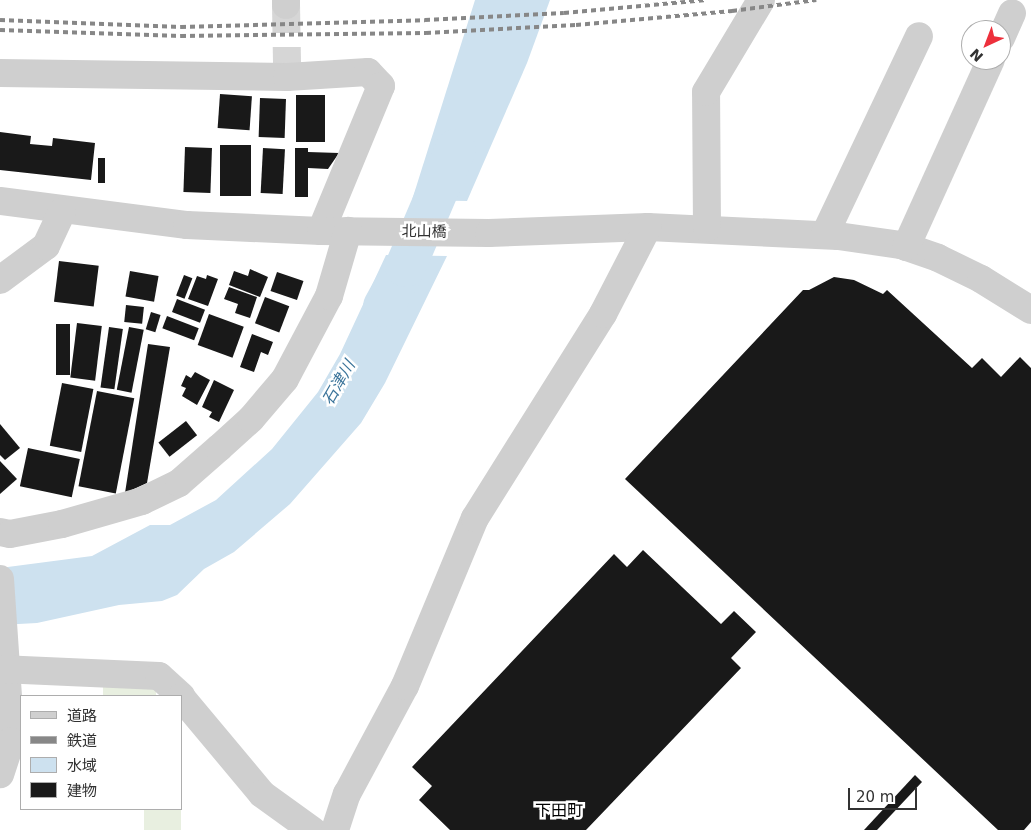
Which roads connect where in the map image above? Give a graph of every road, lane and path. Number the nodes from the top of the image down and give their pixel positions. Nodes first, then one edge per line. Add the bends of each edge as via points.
1 (760, 0) edge
2 (1012, 13) dead end
3 (1009, 20) edge
4 (919, 36) dead end
5 (986, 70) edge
6 (0, 73) edge
7 (0, 202) edge
8 (62, 212) junction
9 (648, 227) junction
10 (707, 228) junction
11 (320, 231) junction
12 (354, 231) junction
13 (825, 234) junction
14 (906, 247) junction
15 (0, 280) edge
16 (1031, 310) edge
17 (0, 532) edge
18 (0, 579) edge
19 (3, 665) edge
20 (180, 695) edge
21 (182, 697) edge
22 (0, 774) edge
23 (312, 830) edge
24 (335, 830) edge

1 - 10 street via 706,92
2 - 3 street
4 - 13 street
5 - 14 street
6 - 11 street via 368,72 381,86
7 - 8 street, 北山橋
8 - 11 street, 北山橋 via 188,225
8 - 15 street via 46,246
9 - 10 street, 北山橋
9 - 12 street, 北山橋 via 489,233
9 - 24 street via 603,314 475,518 405,686 346,794
10 - 13 street, 北山橋
11 - 12 street, 北山橋
12 - 17 street via 329,296 285,379 251,419 179,483 142,501 62,524 10,534
13 - 14 street, 北山橋
14 - 16 street, 北山橋 via 981,279
18 - 19 street
19 - 20 street via 159,676
19 - 22 street via 11,741
21 - 23 street via 262,794

